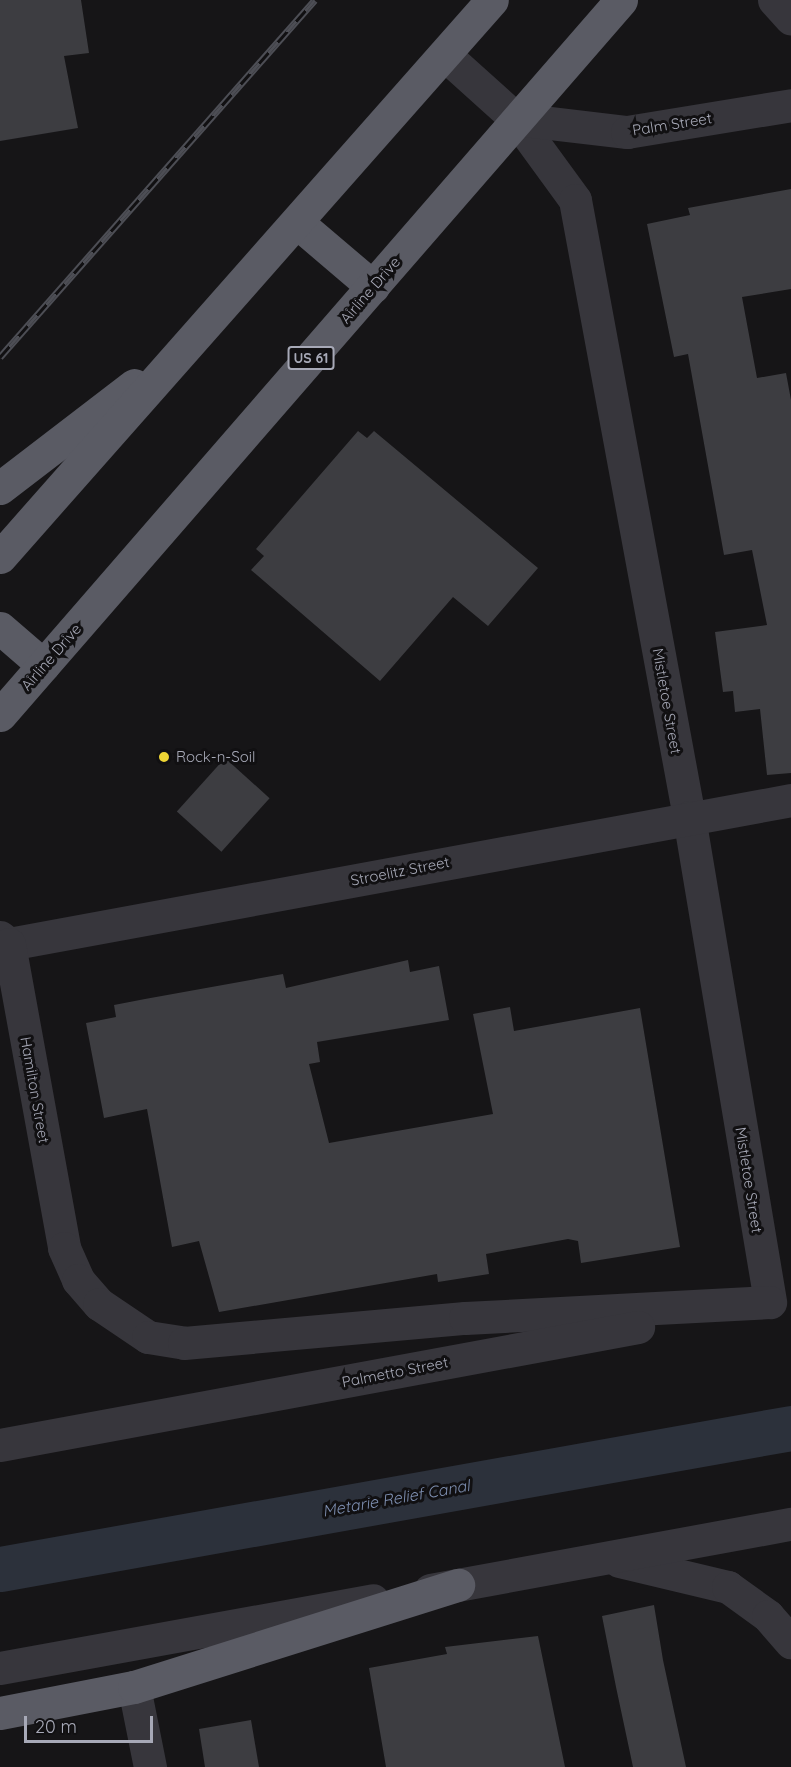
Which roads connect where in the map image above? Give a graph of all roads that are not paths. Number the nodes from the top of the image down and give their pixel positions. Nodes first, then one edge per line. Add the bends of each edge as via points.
1 (492, 0) edge
2 (621, 0) edge
3 (774, 0) edge
4 (791, 19) edge
5 (445, 55) junction
6 (791, 105) edge
7 (516, 119) junction
8 (299, 224) junction
9 (373, 287) junction
10 (198, 336) junction
11 (0, 488) edge
12 (0, 557) edge
13 (0, 628) edge
14 (43, 665) junction
15 (0, 715) edge
16 (791, 800) edge
17 (689, 817) junction
18 (4, 940) edge
19 (780, 1300) edge
20 (0, 1445) edge
21 (791, 1524) edge
22 (606, 1558) junction
23 (458, 1585) junction
24 (791, 1642) edge
25 (14, 1666) edge
26 (134, 1687) junction
27 (0, 1713) edge
28 (150, 1767) edge

1 - 5 highway
2 - 7 highway, Airline Drive / US 61
3 - 4 street
5 - 7 street, Mistletoe Street
5 - 8 highway
6 - 7 street, Palm Street via 627,132
7 - 9 highway, Airline Drive / US 61
7 - 17 street, Mistletoe Street via 575,200
8 - 9 highway
8 - 10 highway
9 - 14 highway, Airline Drive / US 61
10 - 11 highway
10 - 12 highway
13 - 14 highway
14 - 15 highway, Airline Drive / US 61
16 - 17 street, Stroelitz Street
17 - 18 street, Stroelitz Street
17 - 19 street, Mistletoe Street
18 - 19 street, Hamilton Street via 64,1248 78,1280 122,1323 148,1337 184,1343 465,1318
19 - 20 street, Palmetto Street
21 - 22 street
22 - 23 street
22 - 24 street via 728,1587
23 - 25 street
23 - 26 highway
26 - 27 highway
26 - 28 street

